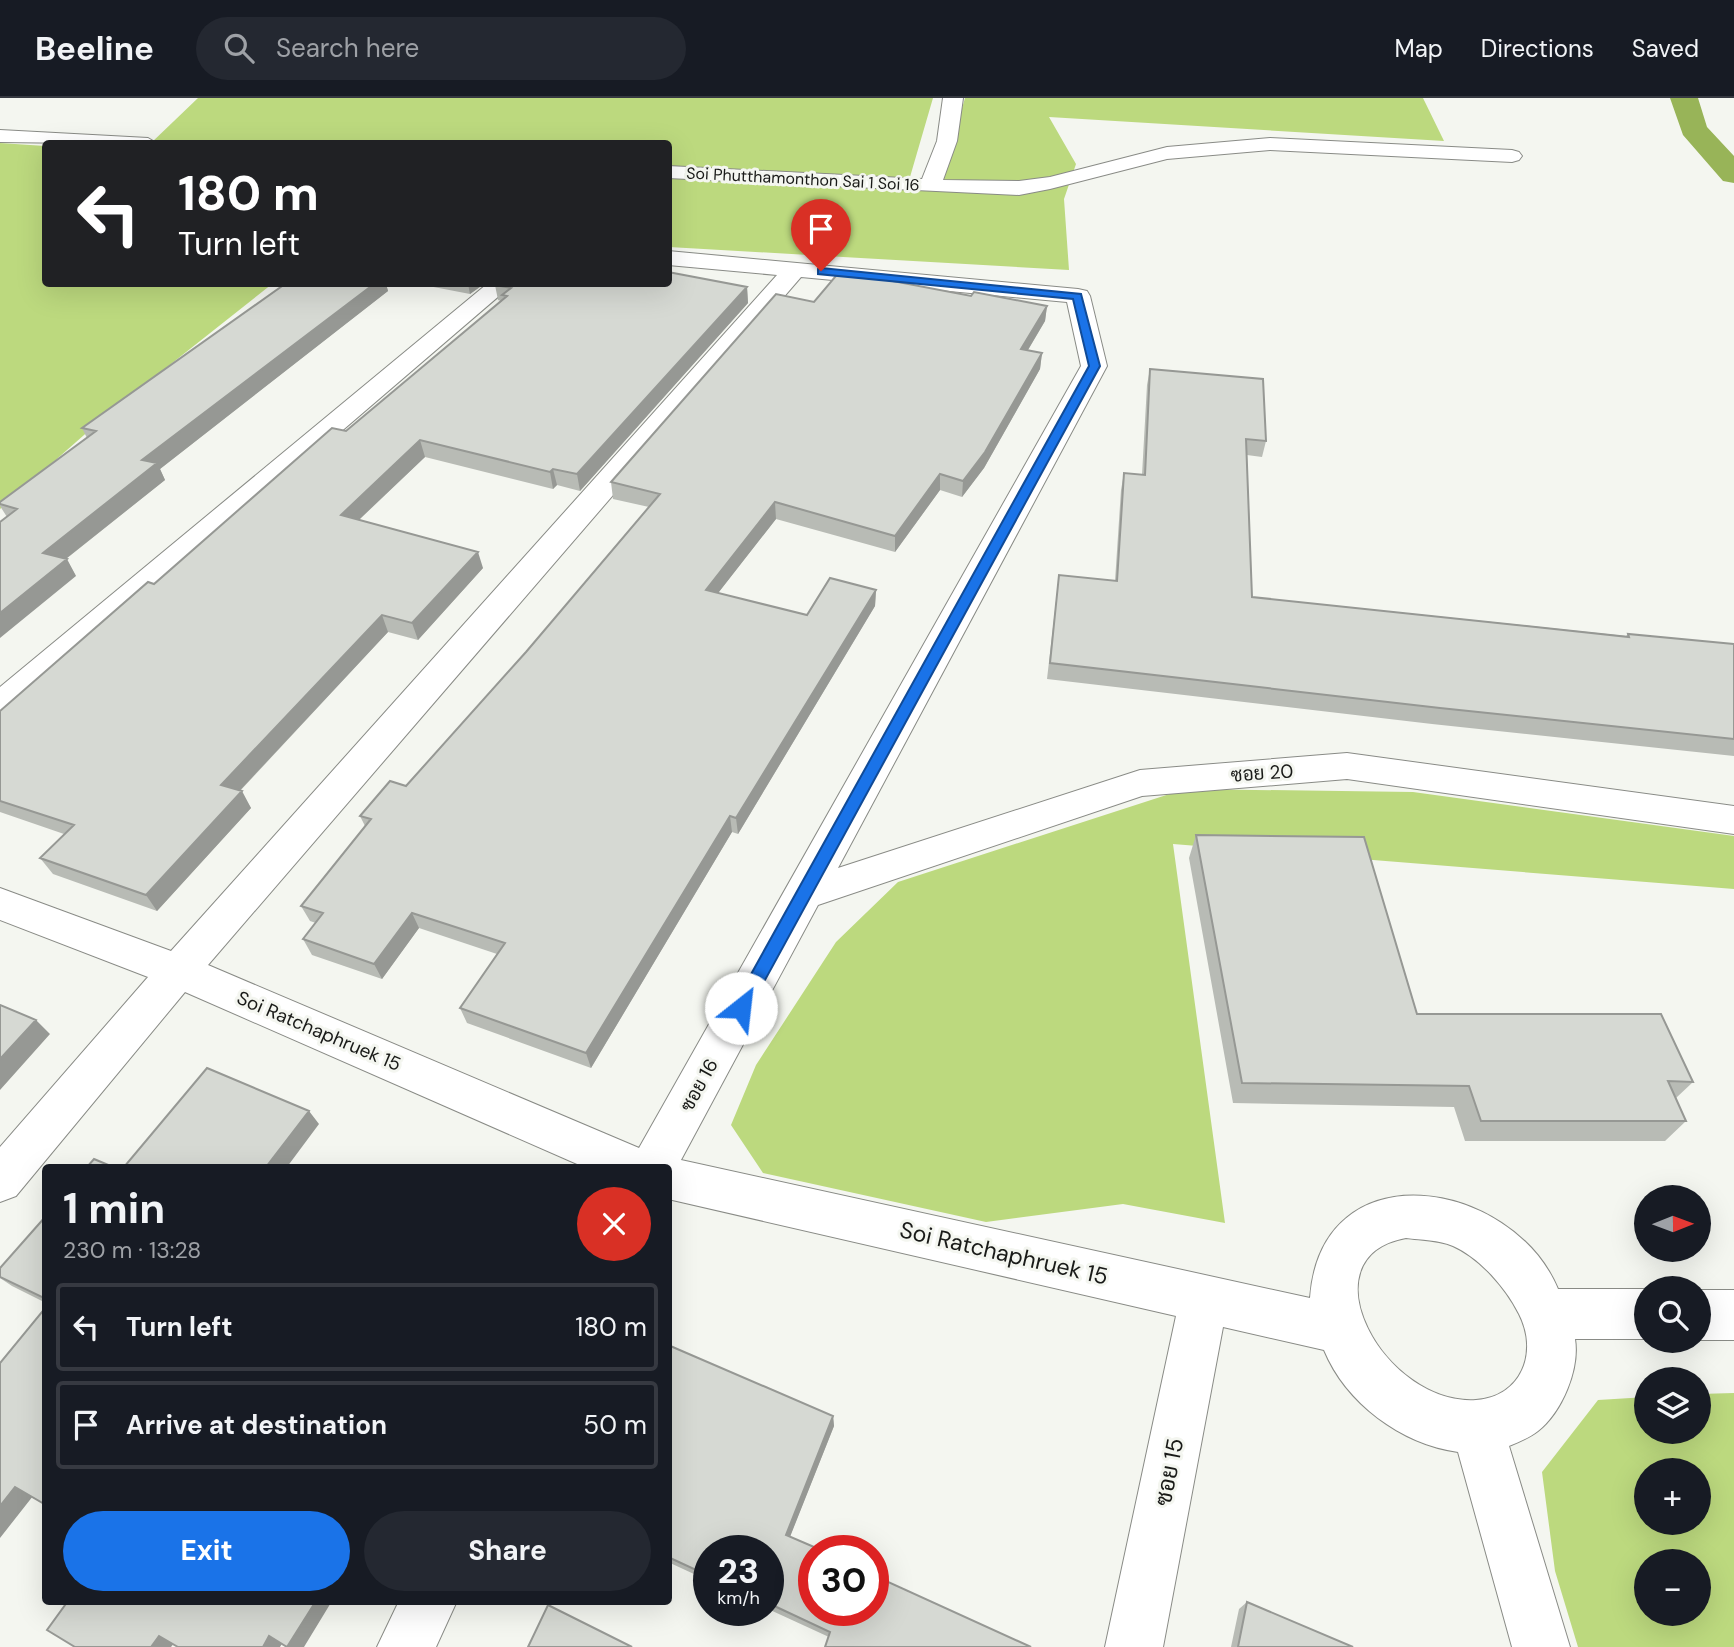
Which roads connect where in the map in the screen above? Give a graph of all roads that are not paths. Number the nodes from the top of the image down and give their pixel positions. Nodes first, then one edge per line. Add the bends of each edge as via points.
1 (953, 98) edge
2 (0, 135) edge
3 (82, 140) edge
4 (1512, 156) dead end
5 (672, 172) edge
6 (930, 186) junction
7 (672, 258) edge
8 (796, 269) junction
9 (497, 287) edge
10 (0, 706) edge
11 (1734, 820) edge
12 (805, 894) junction
13 (0, 904) edge
14 (178, 971) junction
15 (627, 1164) edge
16 (655, 1164) edge
17 (672, 1179) edge
18 (0, 1181) edge
19 (1204, 1297) junction
20 (1545, 1314) junction
21 (1634, 1314) edge
22 (1711, 1315) edge
23 (1734, 1315) edge
24 (1340, 1329) junction
25 (1477, 1427) junction
26 (427, 1605) edge
27 (405, 1647) edge
28 (1134, 1647) edge
29 (1541, 1647) edge

1 - 6 street, Soi Phutthamonthon Sai 1 Soi 16 via 947,141
2 - 3 street
4 - 6 street via 1270,144 1167,153 1018,188
5 - 6 street, Soi Phutthamonthon Sai 1 Soi 16
7 - 8 street
8 - 12 street, ซอย 16 via 1078,296 1094,366
8 - 14 street
9 - 10 street
11 - 12 street, ซอย 20 via 1347,766 1181,779 1140,783
12 - 16 street, ซอย 16
13 - 14 street, Soi Ratchaphruek 15
14 - 15 street, Soi Ratchaphruek 15
14 - 18 street
17 - 19 street, Soi Ratchaphruek 15
19 - 24 street, Soi Ratchaphruek 15
19 - 28 street, ซอย 15
20 - 21 street
20 - 24 street via 1528,1282 1503,1254 1472,1231 1439,1219 1406,1216 1368,1228 1353,1240 1338,1264 1333,1295
20 - 25 street via 1552,1347 1548,1377 1533,1402 1508,1420
22 - 23 street
24 - 25 street via 1355,1360 1379,1387 1410,1410 1444,1424
25 - 29 street
26 - 27 street

